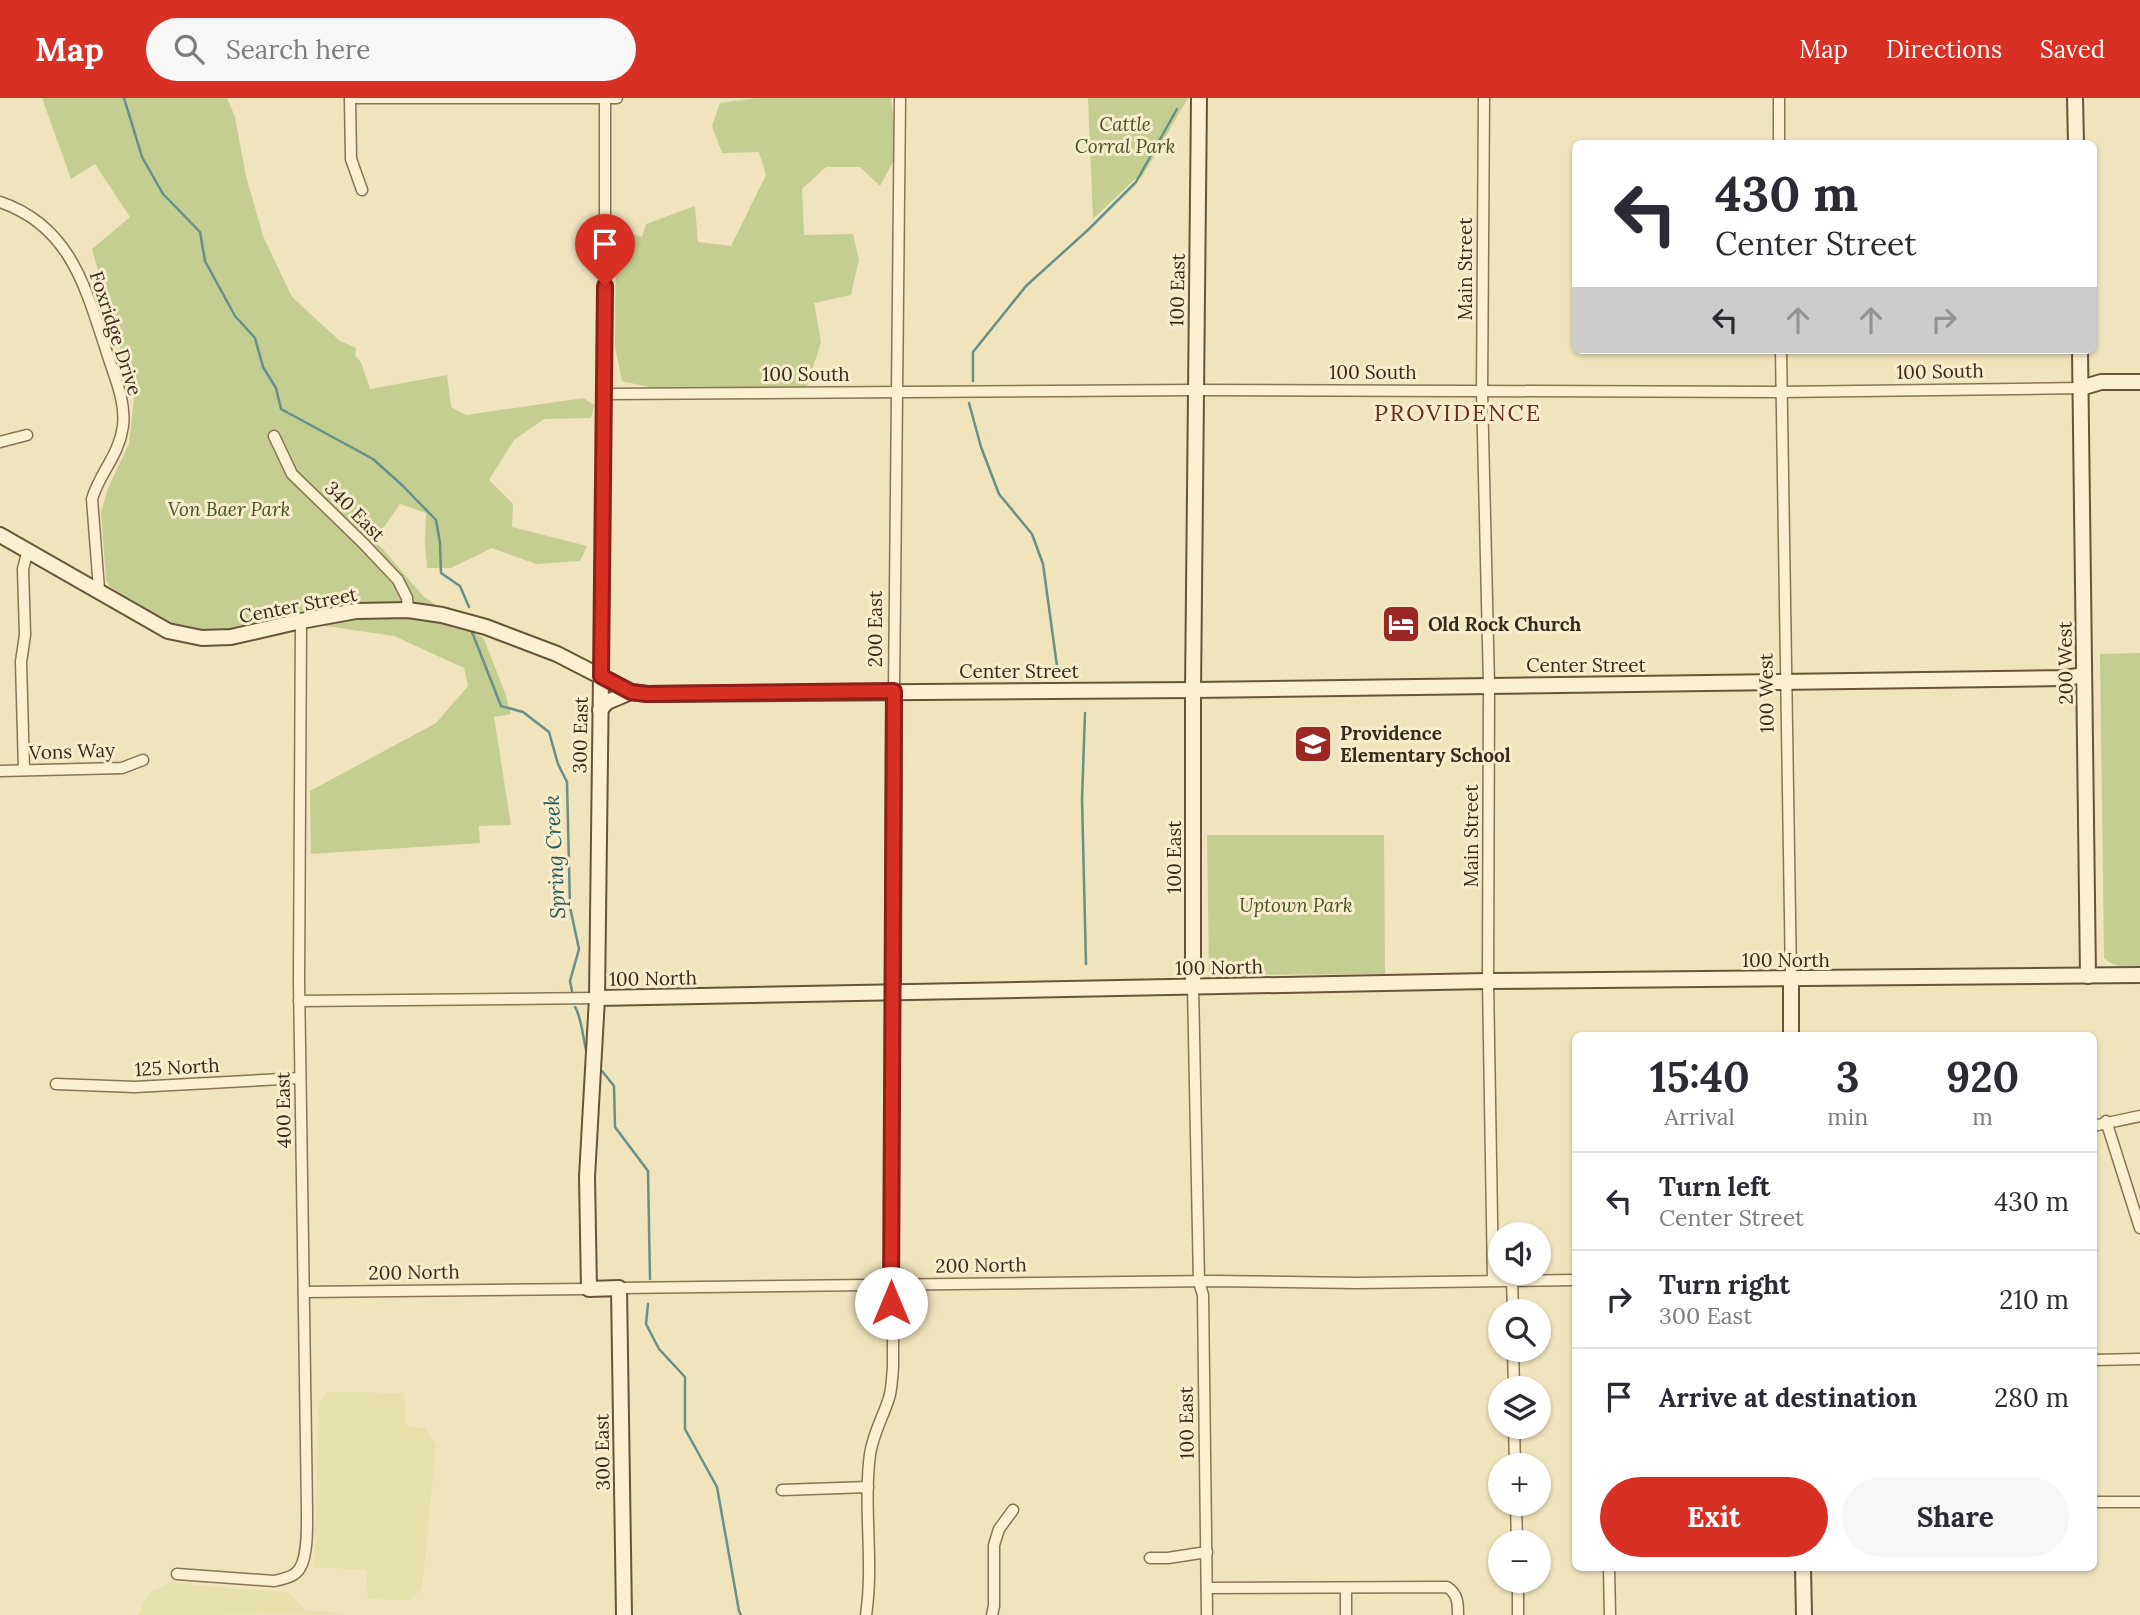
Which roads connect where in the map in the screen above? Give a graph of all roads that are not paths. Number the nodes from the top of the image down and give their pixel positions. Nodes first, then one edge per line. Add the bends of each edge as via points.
1 (350, 98) edge
2 (605, 98) edge
3 (617, 98) edge
4 (900, 98) edge
5 (1199, 98) edge
6 (1484, 98) edge
7 (1779, 98) edge
8 (2075, 98) edge
9 (1779, 140) edge
10 (2076, 140) edge
11 (362, 190) dead end
12 (0, 202) edge
13 (1781, 354) edge
14 (2080, 354) edge
15 (2140, 382) edge
16 (2081, 388) junction
17 (1195, 390) junction
18 (1482, 392) junction
19 (896, 393) junction
20 (1781, 393) junction
21 (605, 394) junction
22 (27, 435) dead end
23 (274, 436) dead end
24 (0, 442) edge
25 (0, 534) edge
26 (28, 550) junction
27 (99, 589) junction
28 (408, 610) junction
29 (301, 621) junction
30 (2084, 675) junction
31 (601, 676) junction
32 (1785, 682) junction
33 (1489, 685) junction
34 (1193, 690) junction
35 (894, 691) junction
36 (631, 692) junction
37 (600, 710) junction
38 (143, 760) dead end
39 (24, 770) junction
40 (0, 771) edge
41 (2140, 975) edge
42 (2088, 976) junction
43 (1791, 979) junction
44 (1488, 981) junction
45 (1193, 986) junction
46 (893, 993) junction
47 (597, 998) junction
48 (299, 1001) junction
49 (1791, 1032) edge
50 (300, 1078) junction
51 (56, 1084) dead end
52 (2140, 1116) edge
53 (2106, 1121) junction
54 (2097, 1124) edge
55 (1492, 1222) edge
56 (2140, 1228) edge
57 (1488, 1280) edge
58 (1551, 1280) edge
59 (1572, 1280) edge
60 (1199, 1282) junction
61 (891, 1286) junction
62 (619, 1288) junction
63 (589, 1289) junction
64 (304, 1292) junction
65 (2140, 1359) edge
66 (2097, 1360) edge
67 (868, 1487) junction
68 (782, 1490) dead end
69 (2097, 1502) edge
70 (2140, 1502) edge
71 (1013, 1510) dead end
72 (1206, 1552) junction
73 (1150, 1558) dead end
74 (1609, 1571) edge
75 (1803, 1571) edge
76 (177, 1574) dead end
77 (1207, 1588) junction
78 (1346, 1588) junction
79 (1518, 1593) edge
80 (624, 1615) edge
81 (866, 1615) edge
82 (992, 1615) edge
83 (1207, 1615) edge
84 (1346, 1615) edge
85 (1458, 1615) edge
86 (1518, 1615) edge
87 (1610, 1615) edge
88 (1804, 1615) edge

1 - 2 street
1 - 11 street via 351,159
2 - 3 street
2 - 21 street, 300 East
4 - 19 street, 200 East
5 - 17 street, 100 East
6 - 18 street, Main Street
7 - 9 street
8 - 10 street
12 - 27 street, Foxridge Drive via 36,219 64,247 87,290 122,401 121,437 92,499
13 - 20 street, 100 West
14 - 16 street, 200 West
15 - 16 street, 100 South via 2101,382
16 - 20 street, 100 South
16 - 30 street, 200 West
17 - 18 street, 100 South
17 - 19 street, 100 South
17 - 34 street, 100 East
18 - 20 street, 100 South
18 - 33 street, Main Street
19 - 21 street, 100 South
19 - 35 street, 200 East
20 - 32 street, 100 West
21 - 31 street, 300 East
22 - 24 street
23 - 28 street, 340 East via 292,474 398,580
25 - 26 street, Center Street
26 - 27 street, Center Street
26 - 39 street via 23,569 21,662
27 - 29 street, Center Street via 168,631 202,639 231,638
28 - 29 street, Center Street via 356,611
28 - 31 street, Center Street via 486,627
29 - 48 street, 400 East
30 - 32 street, Center Street
30 - 42 street, 200 West
31 - 36 street, Center Street
31 - 37 street, 300 East
32 - 33 street, Center Street
32 - 43 street, 100 West
33 - 34 street, Center Street
33 - 44 street, Main Street
34 - 35 street, Center Street
34 - 45 street, 100 East
35 - 36 street, Center Street
35 - 46 street, 200 East
36 - 37 street
37 - 47 street, 300 East
38 - 39 street, Vons Way via 122,768
39 - 40 street, Vons Way
41 - 42 street, 100 North
42 - 43 street, 100 North
43 - 44 street, 100 North
43 - 49 street, 100 West
44 - 45 street, 100 North
44 - 55 street, Main Street
45 - 46 street, 100 North
45 - 60 street, 100 East
46 - 47 street, 100 North
46 - 61 street, 200 East
47 - 48 street, 100 North
47 - 63 street, 300 East via 587,1177
48 - 50 street, 400 East
50 - 51 street, 125 North via 135,1087
50 - 64 street, 400 East
52 - 53 street
53 - 54 street
53 - 56 street
57 - 60 street, 200 North
58 - 59 street, 200 North
60 - 61 street, 200 North
60 - 72 street, 100 East via 1203,1295
61 - 62 street, 200 North
61 - 67 street, 200 East via 890,1396 870,1453
62 - 63 street, 200 North
62 - 80 street, 300 East
63 - 64 street, 200 North
64 - 76 street, 400 East via 307,1510 300,1569 289,1578 274,1581
65 - 66 street
67 - 68 street
67 - 81 street, 200 East
69 - 70 street
71 - 82 street via 993,1545
72 - 73 street
72 - 77 street, 100 East
74 - 87 street
75 - 88 street
77 - 78 street
77 - 83 street, 100 East
78 - 84 street
78 - 85 street via 1447,1587 1455,1592
79 - 86 street

